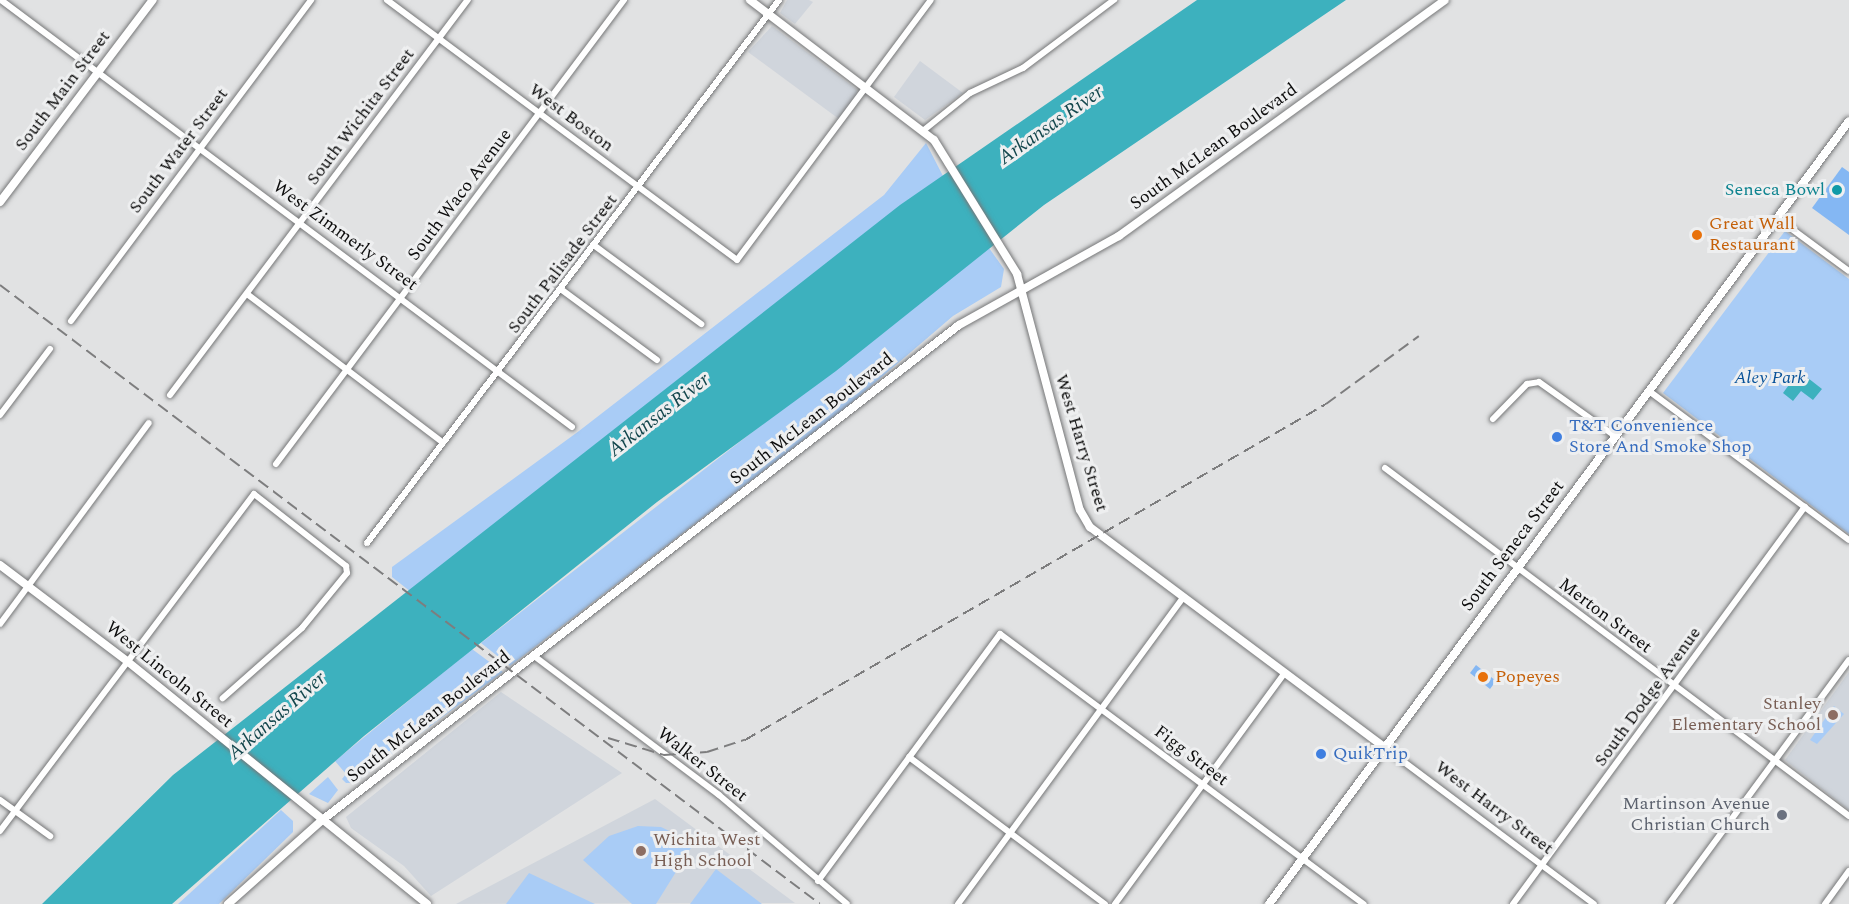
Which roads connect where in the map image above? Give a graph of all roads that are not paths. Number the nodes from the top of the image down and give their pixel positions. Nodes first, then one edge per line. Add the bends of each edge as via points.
1 (1, 0) edge
2 (153, 0) edge
3 (311, 0) edge
4 (387, 0) edge
5 (468, 0) edge
6 (624, 0) edge
7 (750, 0) edge
8 (779, 0) edge
9 (931, 0) edge
10 (1114, 0) edge
11 (1445, 0) edge
12 (769, 14) junction
13 (440, 38) junction
14 (98, 72) junction
15 (868, 86) junction
16 (540, 112) junction
17 (1849, 121) edge
18 (924, 130) junction
19 (199, 148) junction
20 (639, 187) junction
21 (0, 202) edge
22 (1777, 218) junction
23 (301, 222) junction
24 (595, 246) junction
25 (1849, 271) edge
26 (1021, 289) junction
27 (562, 290) junction
28 (247, 294) junction
29 (402, 297) junction
30 (71, 321) dead end
31 (701, 324) dead end
32 (50, 349) dead end
33 (657, 360) dead end
34 (348, 369) junction
35 (500, 371) junction
36 (1649, 391) junction
37 (170, 395) dead end
38 (0, 415) edge
39 (1493, 419) dead end
40 (149, 423) dead end
41 (572, 427) dead end
42 (1615, 436) junction
43 (443, 443) junction
44 (276, 464) dead end
45 (1385, 468) dead end
46 (1805, 507) junction
47 (1849, 540) edge
48 (367, 543) dead end
49 (0, 565) edge
50 (1516, 569) junction
51 (28, 586) junction
52 (1183, 598) junction
53 (0, 624) edge
54 (534, 656) junction
55 (1849, 660) edge
56 (127, 661) junction
57 (1284, 674) junction
58 (1674, 687) junction
59 (223, 698) dead end
60 (1102, 709) junction
61 (1384, 747) junction
62 (909, 757) junction
63 (1775, 762) junction
64 (1203, 784) junction
65 (0, 800) edge
66 (15, 811) junction
67 (1849, 816) edge
68 (321, 821) junction
69 (0, 831) edge
70 (1010, 833) junction
71 (50, 836) dead end
72 (1302, 859) junction
73 (1542, 865) junction
74 (1849, 872) edge
75 (818, 881) junction
76 (228, 904) edge
77 (427, 904) edge
78 (847, 904) edge
79 (958, 904) edge
80 (1105, 904) edge
81 (1115, 904) edge
82 (1269, 904) edge
83 (1364, 904) edge
84 (1513, 904) edge
85 (1594, 904) edge
86 (1669, 904) edge
87 (1825, 904) edge

1 - 14 street, West Zimmerly Street
2 - 14 street, South Main Street
3 - 19 street, South Water Street
4 - 13 street, West Boston
5 - 13 street, South Wichita Street
6 - 16 street, South Waco Avenue
7 - 12 street, West Harry Street
8 - 12 street, South Palisade Street
9 - 15 street
10 - 18 street via 1023,68 970,93
11 - 26 street, South McLean Boulevard via 1119,236
12 - 15 street, West Harry Street
12 - 20 street, South Palisade Street
13 - 16 street, West Boston
13 - 23 street, South Wichita Street
14 - 19 street, West Zimmerly Street
14 - 21 street, South Main Street
15 - 18 street, West Harry Street
15 - 20 street, West Boston via 737,260
16 - 20 street, West Boston
16 - 29 street, South Waco Avenue
17 - 22 street, South Seneca Street
18 - 26 street, West Harry Street via 1007,256
19 - 23 street, West Zimmerly Street
19 - 30 street, South Water Street
20 - 24 street, South Palisade Street
22 - 25 street
22 - 36 street, South Seneca Street
23 - 28 street, South Wichita Street
23 - 29 street, West Zimmerly Street
24 - 27 street, South Palisade Street
24 - 31 street
26 - 52 street, West Harry Street via 1080,510 1098,535
26 - 54 street, South McLean Boulevard via 959,326
27 - 33 street
27 - 35 street, South Palisade Street
28 - 34 street
28 - 37 street, South Wichita Street
29 - 34 street, South Waco Avenue
29 - 35 street, West Zimmerly Street
32 - 38 street
34 - 43 street
34 - 44 street, South Waco Avenue
35 - 41 street, West Zimmerly Street
35 - 43 street, South Palisade Street
36 - 42 street, South Seneca Street
36 - 46 street
39 - 42 street via 1527,384 1539,382
40 - 51 street
42 - 50 street, South Seneca Street
43 - 48 street, South Palisade Street
45 - 50 street, Merton Street
46 - 47 street
46 - 58 street, South Dodge Avenue
49 - 51 street, West Lincoln Street
50 - 58 street, Merton Street
50 - 61 street, South Seneca Street
51 - 53 street
51 - 56 street, West Lincoln Street
52 - 57 street, West Harry Street
52 - 60 street
54 - 68 street, South McLean Boulevard
54 - 75 street, Walker Street via 719,795
55 - 63 street
56 - 59 street via 254,494 346,566 347,573 314,615
56 - 66 street
56 - 68 street, West Lincoln Street
57 - 61 street, West Harry Street
57 - 64 street
58 - 63 street, Merton Street
58 - 73 street, South Dodge Avenue
60 - 62 street, Figg Street via 1000,634
60 - 64 street, Figg Street
60 - 70 street
61 - 72 street, South Seneca Street
61 - 73 street, West Harry Street
62 - 70 street
62 - 75 street
63 - 67 street, Merton Street
63 - 86 street
64 - 72 street, Figg Street
64 - 81 street
65 - 66 street
66 - 69 street
66 - 71 street
68 - 76 street, South McLean Boulevard
68 - 77 street, West Lincoln Street
70 - 79 street
70 - 80 street
72 - 82 street, South Seneca Street
72 - 83 street, Figg Street
73 - 84 street, South Dodge Avenue
73 - 85 street, West Harry Street
74 - 87 street
75 - 78 street, Walker Street

